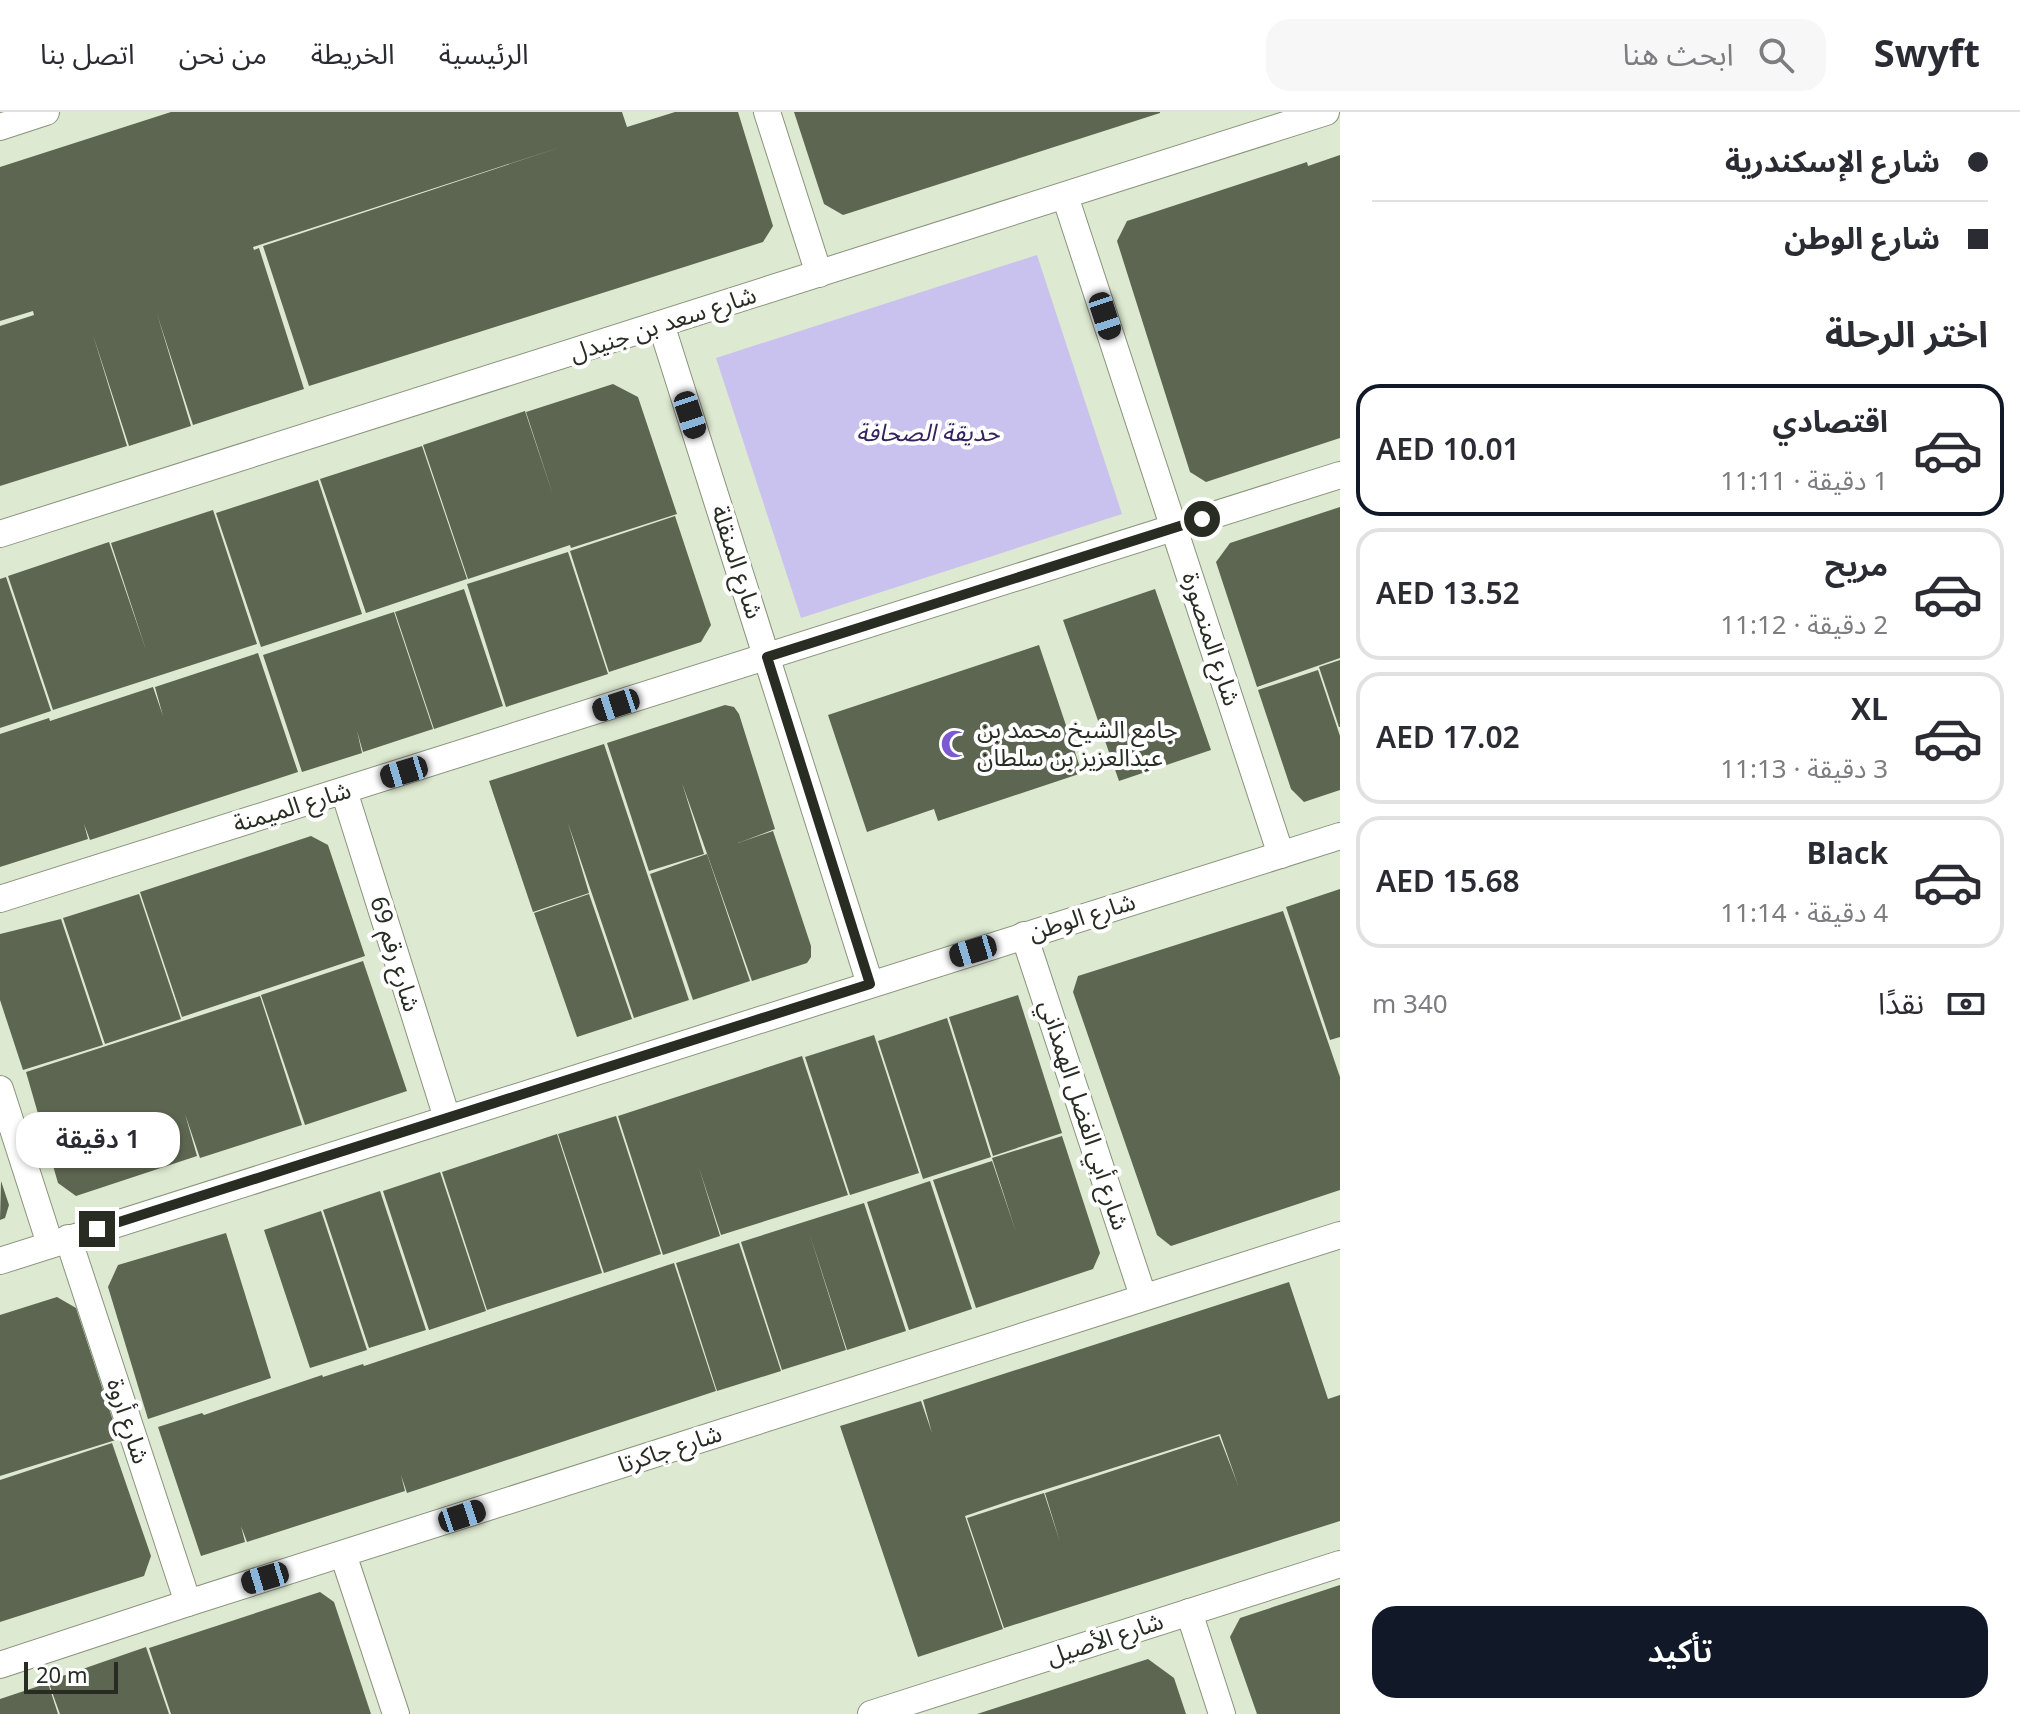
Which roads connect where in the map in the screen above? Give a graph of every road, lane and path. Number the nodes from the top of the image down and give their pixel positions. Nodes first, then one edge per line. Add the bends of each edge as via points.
1 (46, 112) edge
2 (767, 112) edge
3 (1326, 112) edge
4 (0, 127) edge
5 (1065, 196) junction
6 (819, 274) junction
7 (661, 324) junction
8 (1340, 475) edge
9 (1174, 528) junction
10 (0, 534) edge
11 (767, 657) junction
12 (344, 791) junction
13 (1340, 836) edge
14 (1281, 855) junction
15 (0, 899) edge
16 (1024, 935) junction
17 (870, 984) junction
18 (0, 1089) edge
19 (447, 1118) junction
20 (1340, 1235) edge
21 (59, 1241) junction
22 (0, 1261) edge
23 (1143, 1296) junction
24 (343, 1554) junction
25 (1340, 1564) edge
26 (188, 1603) junction
27 (1189, 1612) junction
28 (0, 1665) edge
29 (396, 1714) edge
30 (871, 1714) edge
31 (1222, 1714) edge

1 - 4 street
2 - 6 street
3 - 5 street, شارع سعد بن جنيدل
5 - 6 street, شارع سعد بن جنيدل
5 - 9 street, شارع المنصورة
6 - 7 street, شارع سعد بن جنيدل
7 - 10 street, شارع سعد بن جنيدل
7 - 11 street, شارع المنقلة
8 - 9 street, شارع الميمنة
9 - 11 street, شارع الميمنة
9 - 14 street, شارع المنصورة
11 - 12 street, شارع الميمنة
11 - 17 street, شارع المنقلة
12 - 15 street, شارع الميمنة
12 - 19 street, شارع رقم 69
13 - 14 street, شارع الوطن
14 - 16 street, شارع الوطن
16 - 17 street, شارع الوطن
16 - 23 street, شارع أبي الفضل الهمذاني
17 - 19 street, شارع الوطن
18 - 21 street, شارع أروة
19 - 21 street, شارع الوطن
20 - 23 street, شارع جاكرتا
21 - 22 street, شارع الوطن
21 - 26 street, شارع أروة
23 - 24 street, شارع جاكرتا
24 - 26 street, شارع جاكرتا
24 - 29 street
25 - 27 street, شارع الأصيل
26 - 28 street, شارع جاكرتا
27 - 30 street, شارع الأصيل
27 - 31 street

